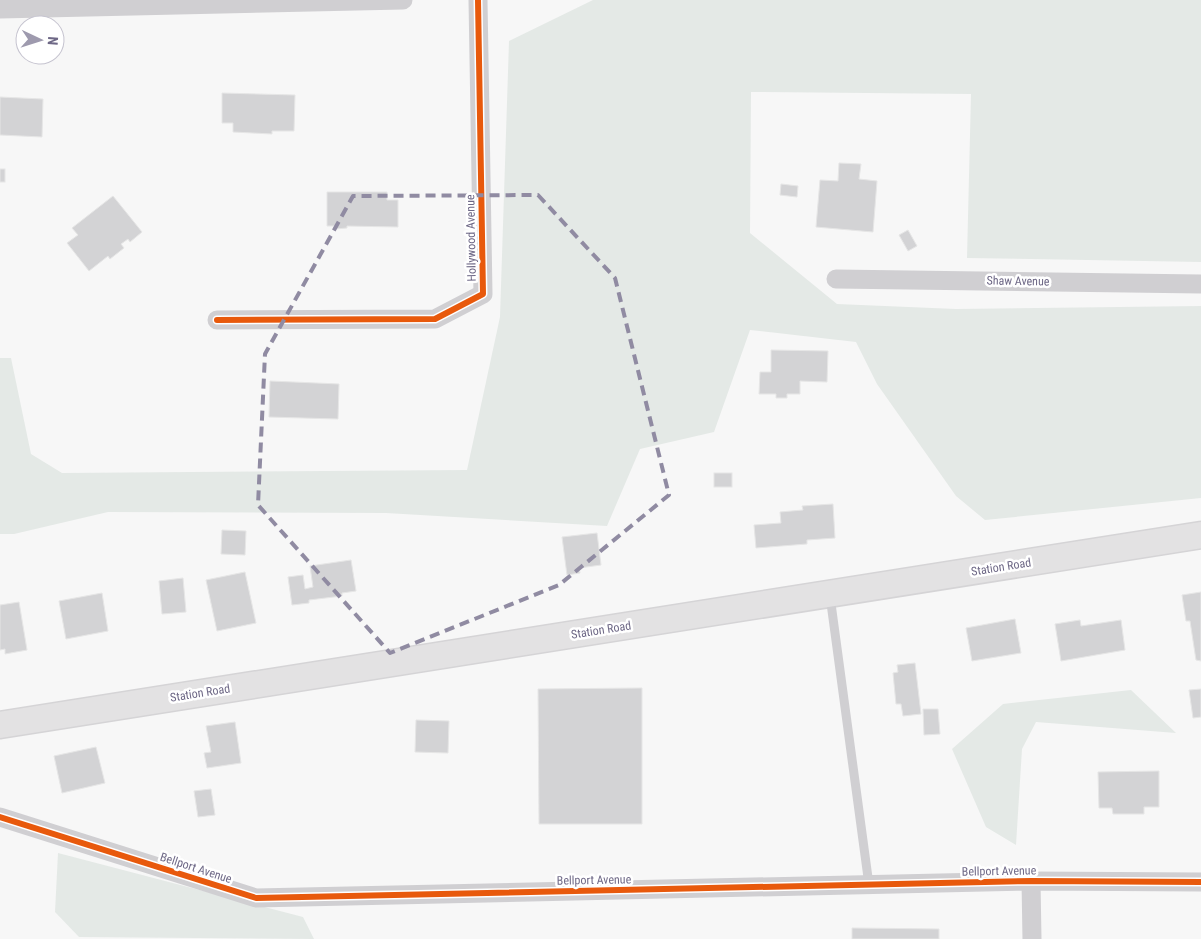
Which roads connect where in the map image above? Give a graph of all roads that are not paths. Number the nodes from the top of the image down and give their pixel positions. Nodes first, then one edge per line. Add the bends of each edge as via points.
1 (403, 0) edge
2 (478, 0) edge
3 (0, 9) edge
4 (836, 279) dead end
5 (1201, 284) edge
6 (217, 320) dead end
7 (1201, 535) edge
8 (829, 594) junction
9 (0, 725) edge
10 (0, 817) edge
11 (1031, 881) junction
12 (1201, 882) edge
13 (868, 885) junction
14 (1032, 939) edge

1 - 3 street
2 - 6 street, Hollywood Avenue via 483,294 435,319
4 - 5 street, Shaw Avenue
7 - 8 main road, Station Road
8 - 9 main road, Station Road
8 - 13 lane
10 - 13 street, Bellport Avenue via 256,898
11 - 12 street, Bellport Avenue
11 - 13 street, Bellport Avenue
11 - 14 street

